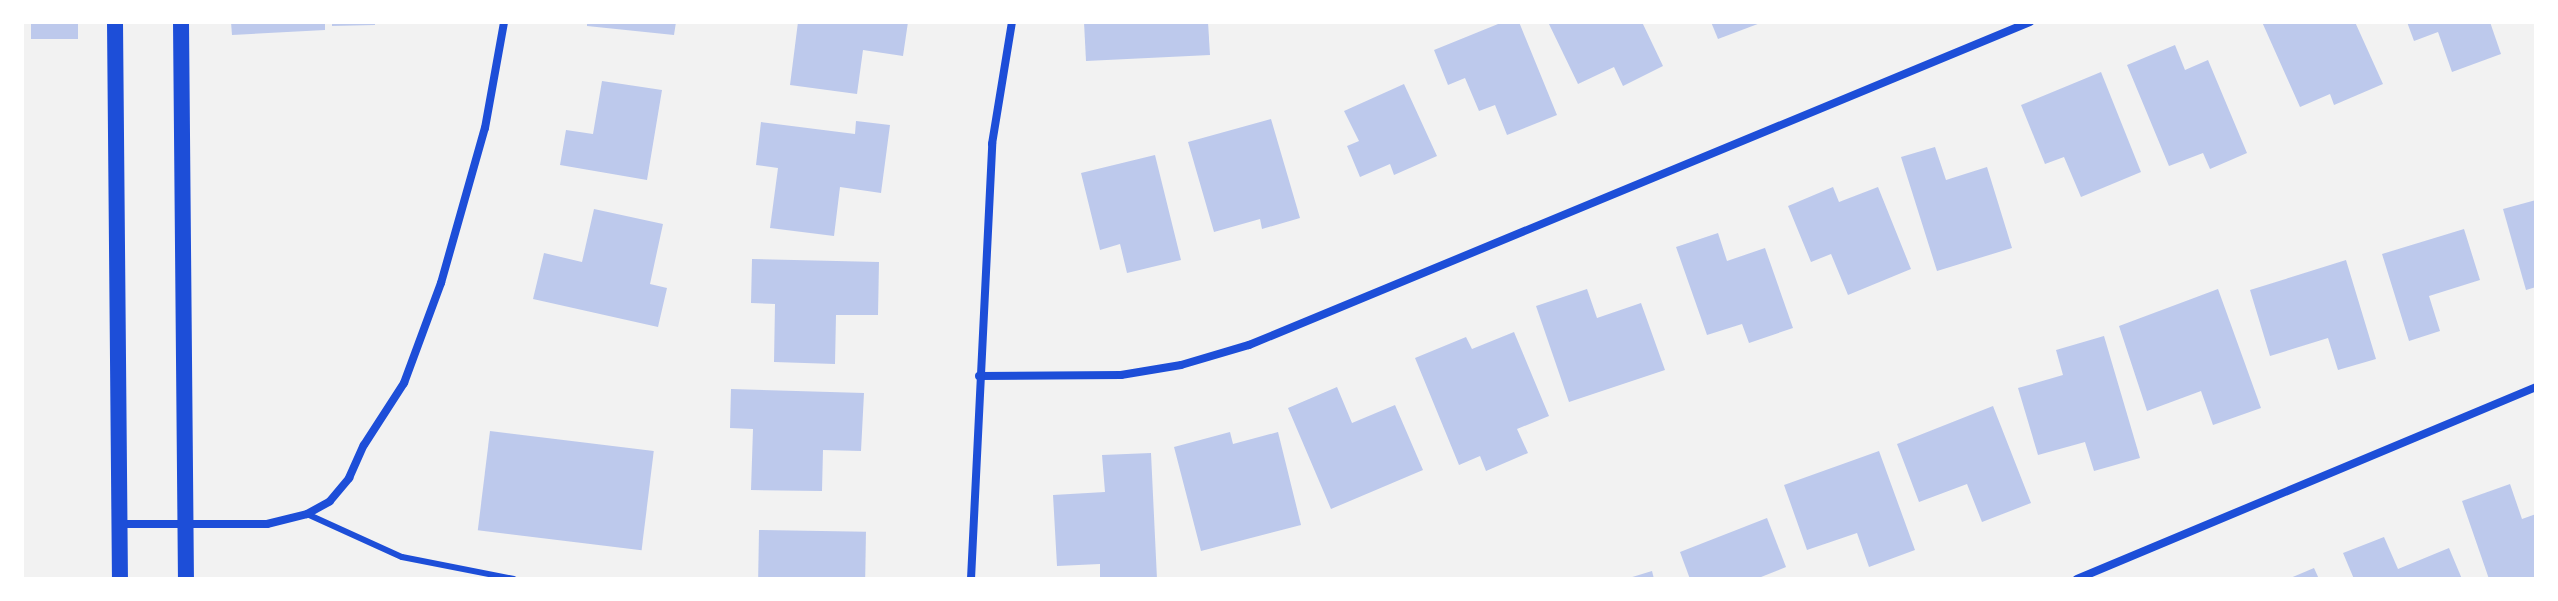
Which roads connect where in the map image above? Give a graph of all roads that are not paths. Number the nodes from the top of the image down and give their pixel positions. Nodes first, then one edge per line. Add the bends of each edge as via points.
1 (115, 22) edge
2 (181, 22) edge
3 (504, 22) edge
4 (1012, 22) edge
5 (2030, 22) edge
6 (979, 376) junction
7 (2536, 387) edge
8 (307, 514) junction
9 (120, 524) junction
10 (186, 524) junction
11 (120, 579) edge
12 (186, 579) edge
13 (514, 579) edge
14 (971, 579) edge
15 (2077, 579) edge

1 - 9 main road
2 - 10 main road
3 - 8 street via 485,128 441,283 404,383 349,478 330,501
4 - 6 street via 992,144
5 - 6 street via 1249,345 1121,375
6 - 14 street
7 - 15 street
8 - 10 street via 267,524
8 - 13 lane via 402,557
9 - 10 street
9 - 11 main road
10 - 12 main road

